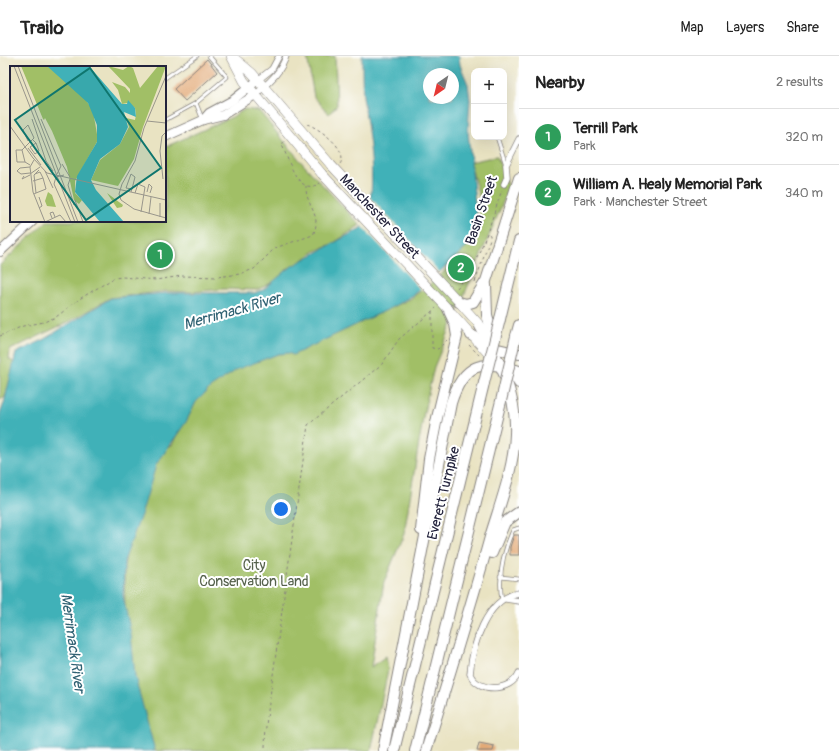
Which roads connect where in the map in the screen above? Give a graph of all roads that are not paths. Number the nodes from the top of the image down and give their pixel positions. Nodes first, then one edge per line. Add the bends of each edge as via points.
1 (197, 56) edge
2 (209, 56) edge
3 (231, 56) edge
4 (279, 56) edge
5 (286, 56) edge
6 (166, 77) edge
7 (261, 84) junction
8 (252, 91) junction
9 (196, 103) junction
10 (166, 119) edge
11 (203, 120) junction
12 (166, 137) edge
13 (519, 139) edge
14 (498, 140) edge
15 (506, 165) junction
16 (519, 178) edge
17 (504, 184) road end
18 (32, 222) edge
19 (519, 241) edge
20 (0, 252) edge
21 (486, 281) junction
22 (459, 302) junction
23 (448, 309) junction
24 (519, 325) edge
25 (480, 326) joint
26 (470, 339) junction
27 (497, 346) junction
28 (519, 354) edge
29 (509, 368) edge
30 (519, 383) edge
31 (519, 388) edge
32 (519, 512) edge
33 (519, 528) edge
34 (500, 577) junction
35 (519, 579) edge
36 (519, 593) edge
37 (504, 600) junction
38 (519, 601) edge
39 (470, 609) junction
40 (411, 611) junction
41 (519, 673) edge
42 (382, 751) edge
43 (394, 751) edge
44 (415, 751) edge
45 (426, 751) edge

1 - 6 lane
2 - 9 lane via 227,77
3 - 7 main road, Manchester Street
3 - 8 main road, Manchester Street
4 - 7 street
5 - 7 street via 281,69
7 - 8 street
7 - 22 main road, Manchester Street, bridge via 332,166
8 - 11 street via 209,113
8 - 23 main road, Manchester Street, bridge via 322,174
9 - 10 lane
9 - 11 lane
11 - 12 street
13 - 15 street, Basin Street
14 - 15 lane
15 - 17 street, Basin Street via 507,177
16 - 21 highway
18 - 20 street
19 - 43 highway, Everett Turnpike, bridge
21 - 22 highway via 473,302
21 - 27 highway via 489,328
22 - 25 main road, Manchester Street
23 - 26 main road, Manchester Street
23 - 40 highway via 455,324 456,336 429,459
24 - 44 highway, bridge
25 - 27 highway
26 - 27 highway
26 - 29 main road, Manchester Street
27 - 28 highway
27 - 29 highway
29 - 30 highway
29 - 31 main road, Manchester Street
29 - 39 highway via 514,412 514,446
29 - 40 highway via 484,364 463,376 455,390
32 - 39 highway via 501,528
33 - 34 lane via 513,530 508,542
34 - 35 lane
34 - 37 lane
36 - 37 street
37 - 38 street
37 - 41 street via 489,611 480,629 470,674 481,686 503,688 511,684
39 - 45 highway
40 - 42 highway

